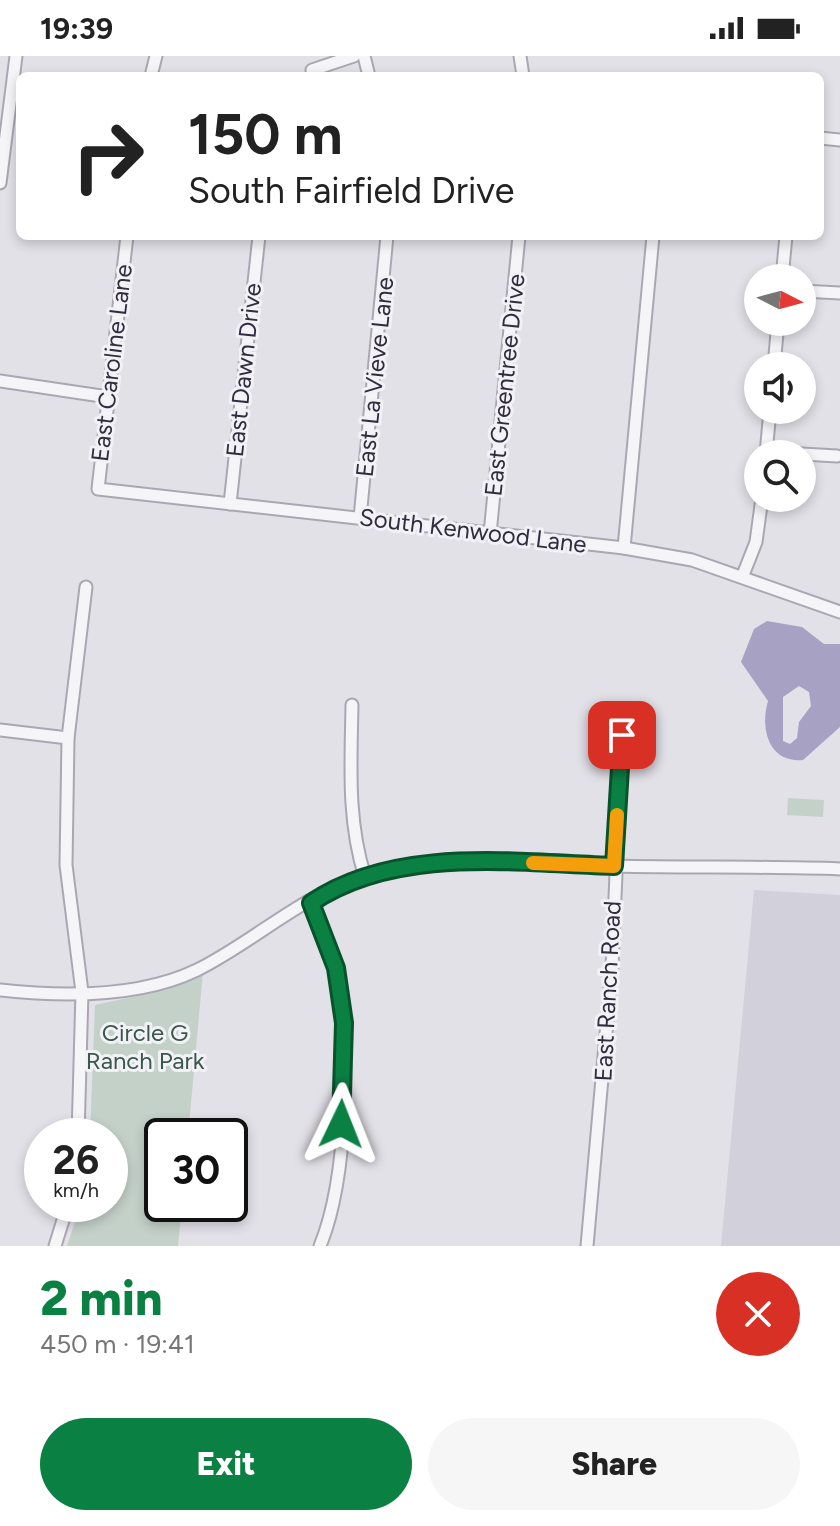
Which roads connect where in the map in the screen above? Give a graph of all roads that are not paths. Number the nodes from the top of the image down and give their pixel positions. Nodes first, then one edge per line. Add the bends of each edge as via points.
1 (16, 56) edge
2 (354, 56) edge
3 (312, 70) dead end
4 (0, 183) edge
5 (127, 240) edge
6 (259, 240) edge
7 (387, 240) edge
8 (519, 240) edge
9 (653, 240) edge
10 (786, 240) edge
11 (783, 264) edge
12 (816, 292) edge
13 (840, 293) edge
14 (0, 381) edge
15 (108, 397) junction
16 (816, 455) edge
17 (837, 456) dead end
18 (98, 489) joint
19 (230, 504) junction
20 (760, 512) edge
21 (360, 518) junction
22 (490, 534) junction
23 (624, 548) junction
24 (743, 575) junction
25 (86, 587) dead end
26 (840, 612) edge
27 (352, 705) dead end
28 (0, 730) edge
29 (622, 735) dead end
30 (68, 738) junction
31 (614, 866) junction
32 (840, 869) edge
33 (365, 877) junction
34 (311, 903) junction
35 (0, 990) edge
36 (82, 992) junction
37 (78, 1118) edge
38 (62, 1222) edge
39 (55, 1246) edge
40 (320, 1246) edge
41 (587, 1246) edge

1 - 4 street
2 - 3 street
5 - 15 street, East Caroline Lane
6 - 19 street, East Dawn Drive
7 - 21 street, East La Vieve Lane
8 - 22 street, East Greentree Drive
9 - 23 street
10 - 11 street
12 - 13 street
14 - 15 street
15 - 18 street, East Caroline Lane
16 - 17 street
18 - 19 street, South Kenwood Lane
19 - 21 street, South Kenwood Lane
20 - 24 street
21 - 22 street, South Kenwood Lane
22 - 23 street, South Kenwood Lane
23 - 24 street, South Kenwood Lane
24 - 26 street, South Kenwood Lane
25 - 30 street
27 - 33 street via 350,798
28 - 30 street
29 - 31 street, East Ranch Road
30 - 36 street via 66,865
31 - 32 street
31 - 33 street via 469,863 415,866
31 - 41 street, East Ranch Road via 611,982
33 - 34 street
34 - 36 street via 187,974 136,989
34 - 40 street via 336,968 344,1023 333,1215
35 - 36 street
36 - 37 street
38 - 39 street

